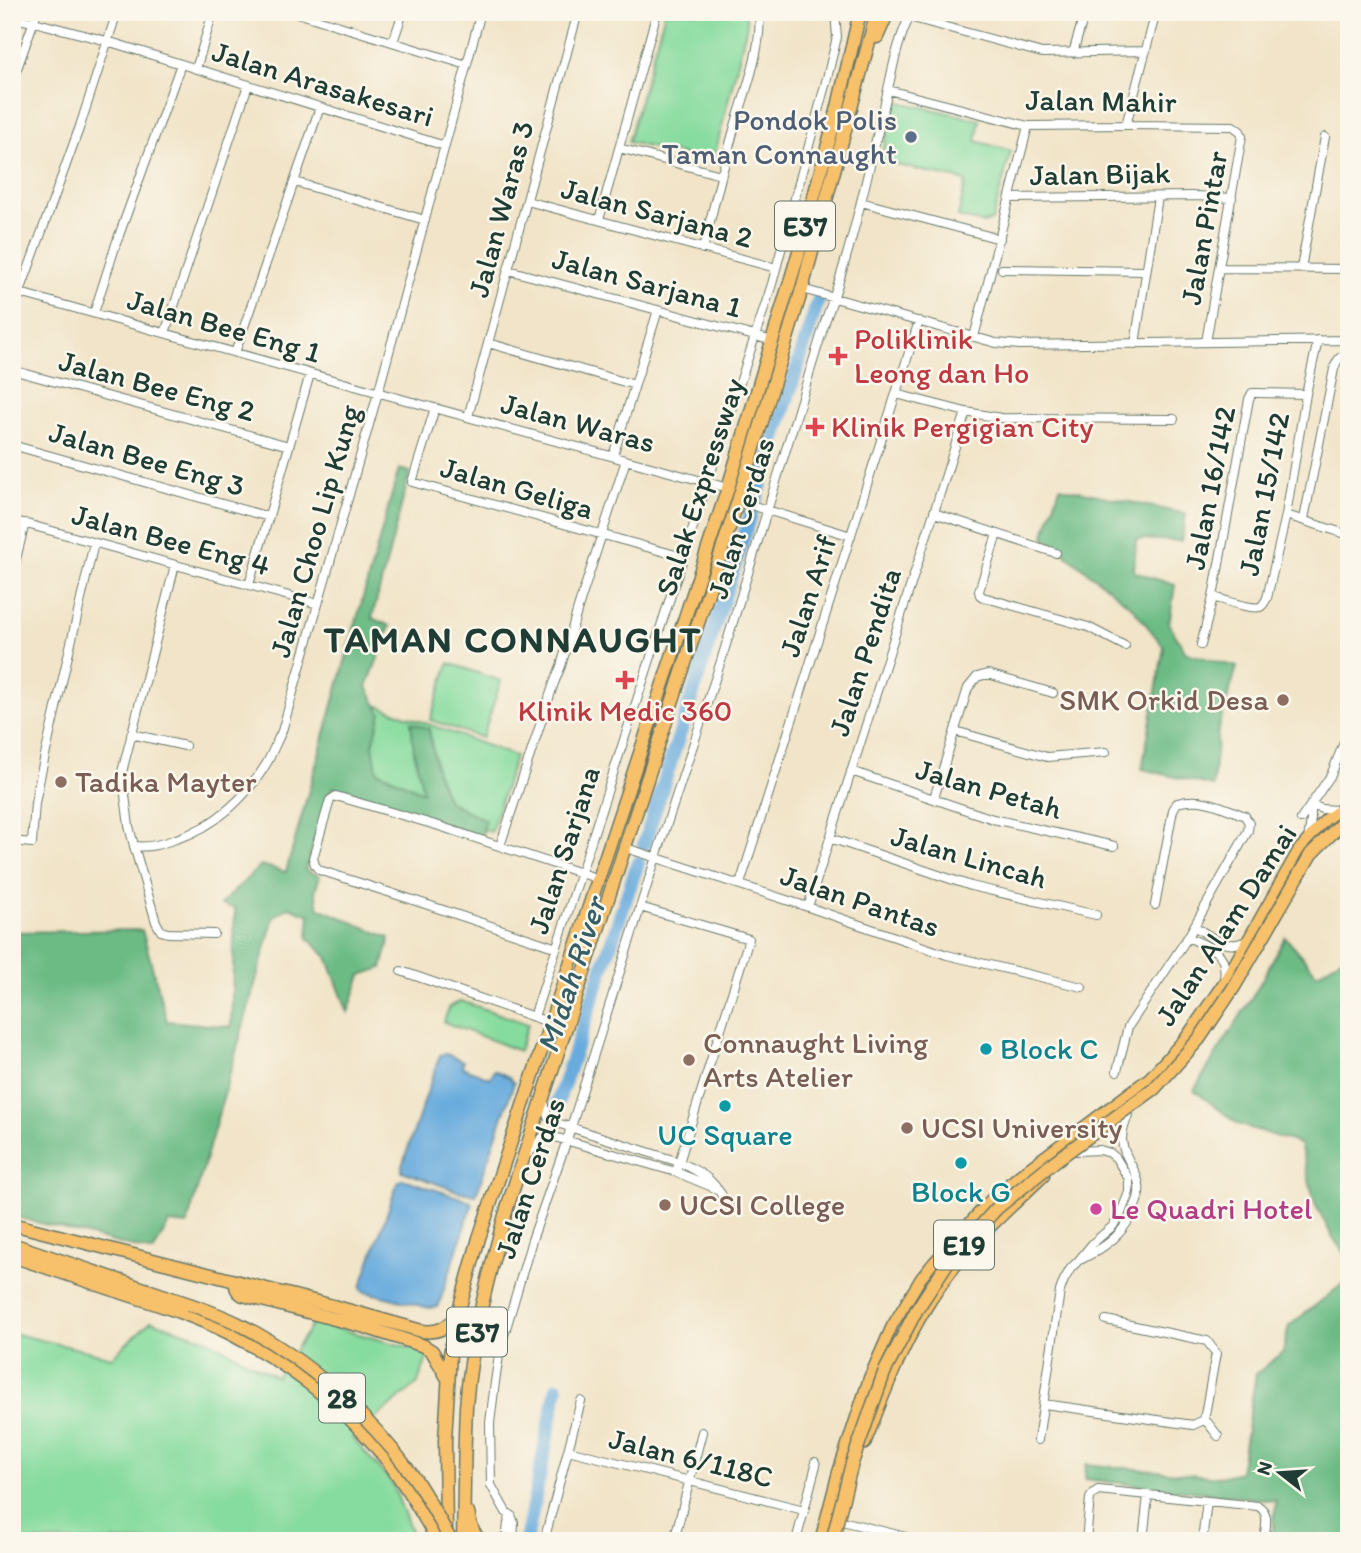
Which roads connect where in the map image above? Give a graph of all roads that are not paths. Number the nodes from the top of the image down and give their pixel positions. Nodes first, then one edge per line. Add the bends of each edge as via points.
1 (37, 12) edge
2 (117, 12) edge
3 (213, 12) edge
4 (294, 12) edge
5 (328, 12) edge
6 (404, 12) edge
7 (481, 12) edge
8 (578, 12) edge
9 (657, 12) edge
10 (759, 12) edge
11 (835, 12) edge
12 (850, 12) edge
13 (860, 12) edge
14 (877, 12) edge
15 (888, 12) edge
16 (1085, 12) edge
17 (1156, 12) edge
18 (911, 15) edge
19 (12, 18) edge
20 (34, 22) junction
21 (325, 22) junction
22 (107, 41) junction
23 (393, 42) junction
24 (851, 49) junction
25 (1146, 51) junction
26 (1073, 53) junction
27 (181, 64) junction
28 (467, 65) junction
29 (862, 68) junction
30 (196, 69) junction
31 (12, 83) edge
32 (248, 85) junction
33 (888, 90) junction
34 (320, 107) junction
35 (1126, 125) junction
36 (1028, 126) junction
37 (1233, 127) joint
38 (1325, 137) dead end
39 (445, 146) junction
40 (619, 148) junction
41 (721, 175) junction
42 (295, 181) junction
43 (1158, 197) junction
44 (1010, 198) junction
45 (1232, 198) junction
46 (527, 201) junction
47 (861, 202) junction
48 (425, 220) junction
49 (599, 220) junction
50 (999, 239) junction
51 (704, 248) junction
52 (776, 268) junction
53 (1220, 268) junction
54 (1301, 268) junction
55 (1002, 269) dead end
56 (1349, 269) edge
57 (508, 270) junction
58 (1146, 271) junction
59 (802, 289) junction
60 (20, 293) junction
61 (834, 298) junction
62 (659, 310) junction
63 (94, 313) junction
64 (12, 314) edge
65 (919, 321) junction
66 (165, 333) junction
67 (755, 336) junction
68 (974, 337) junction
69 (1318, 340) junction
70 (1349, 340) edge
71 (773, 341) junction
72 (1206, 342) junction
73 (488, 343) junction
74 (1135, 344) junction
75 (235, 353) junction
76 (1349, 354) edge
77 (12, 370) edge
78 (310, 374) junction
79 (635, 386) junction
80 (378, 393) junction
81 (896, 394) junction
82 (1307, 394) junction
83 (416, 403) joint
84 (435, 408) junction
85 (966, 412) junction
86 (468, 417) junction
87 (1174, 419) dead end
88 (12, 444) edge
89 (289, 446) junction
90 (613, 456) junction
91 (626, 460) junction
92 (708, 482) junction
93 (729, 488) junction
94 (738, 501) junction
95 (768, 510) junction
96 (934, 513) junction
97 (1286, 515) junction
98 (268, 517) junction
99 (1304, 519) junction
100 (12, 520) edge
101 (24, 523) junction
102 (997, 534) junction
103 (602, 535) junction
104 (1349, 535) edge
105 (851, 536) junction
106 (94, 543) junction
107 (1056, 553) dead end
108 (683, 558) junction
109 (174, 565) junction
110 (12, 575) edge
111 (249, 585) junction
112 (1213, 597) junction
113 (318, 604) junction
114 (1201, 645) dead end
115 (1125, 646) dead end
116 (1053, 693) dead end
117 (1349, 730) edge
118 (955, 731) junction
119 (131, 734) junction
120 (185, 746) dead end
121 (1106, 752) dead end
122 (851, 771) junction
123 (934, 798) junction
124 (1349, 803) edge
125 (1311, 804) junction
126 (1346, 815) edge
127 (1301, 819) dead end
128 (830, 838) junction
129 (1308, 840) junction
130 (12, 841) edge
131 (134, 846) junction
132 (500, 846) junction
133 (1114, 846) dead end
134 (626, 848) junction
135 (656, 857) junction
136 (580, 873) junction
137 (599, 880) junction
138 (740, 884) junction
139 (1155, 905) dead end
140 (808, 906) junction
141 (640, 907) junction
142 (1096, 915) dead end
143 (1194, 926) junction
144 (214, 934) dead end
145 (1188, 937) junction
146 (1246, 941) junction
147 (556, 948) junction
148 (401, 971) dead end
149 (1224, 982) junction
150 (1082, 987) dead end
151 (534, 1017) junction
152 (551, 1023) junction
153 (1117, 1071) dead end
154 (543, 1099) junction
155 (1129, 1112) junction
156 (571, 1128) junction
157 (567, 1140) junction
158 (1077, 1151) junction
159 (522, 1162) junction
160 (679, 1162) junction
161 (676, 1172) junction
162 (720, 1190) junction
163 (1125, 1206) junction
164 (731, 1210) dead end
165 (1134, 1211) junction
166 (1117, 1219) junction
167 (12, 1224) edge
168 (1125, 1226) junction
169 (12, 1244) edge
170 (12, 1256) edge
171 (1079, 1260) junction
172 (236, 1281) junction
173 (189, 1310) junction
174 (457, 1317) junction
175 (1106, 1321) dead end
176 (448, 1380) junction
177 (581, 1401) dead end
178 (1044, 1404) junction
179 (1203, 1420) junction
180 (702, 1432) dead end
181 (1218, 1436) dead end
182 (1038, 1440) dead end
183 (568, 1450) junction
184 (815, 1462) dead end
185 (689, 1480) junction
186 (1148, 1495) junction
187 (464, 1500) junction
188 (1207, 1501) junction
189 (804, 1510) junction
190 (827, 1517) junction
191 (843, 1521) junction
192 (507, 1540) edge
193 (438, 1541) edge
194 (446, 1541) edge
195 (451, 1541) edge
196 (463, 1541) edge
197 (484, 1541) edge
198 (544, 1541) edge
199 (674, 1541) edge
200 (796, 1541) edge
201 (820, 1541) edge
202 (830, 1541) edge
203 (838, 1541) edge
204 (922, 1541) edge
205 (1086, 1541) edge
206 (1143, 1541) edge
207 (1202, 1541) edge
208 (1264, 1541) edge

1 - 20 street
2 - 22 street
3 - 30 street
4 - 21 street
5 - 21 street
6 - 23 street
7 - 28 street, Jalan Choo Lip Kung
8 - 46 street, Jalan Waras 3
9 - 40 street
10 - 41 street via 755,54
11 - 52 street, Jalan Sarjana via 837,37
12 - 24 highway
13 - 24 highway, Salak Expressway / E37
14 - 29 highway, Salak Expressway / E37
15 - 29 highway
16 - 26 street
17 - 25 street
18 - 26 street via 1042,53
18 - 33 street, Jalan Cerdas
19 - 20 street, Jalan Arasakesari
20 - 22 street, Jalan Arasakesari
20 - 31 street
21 - 23 street
22 - 27 street, Jalan Arasakesari
22 - 60 street
23 - 28 street
24 - 71 highway, Salak Expressway / E37
25 - 26 street
25 - 35 street
27 - 30 street, Jalan Arasakesari
27 - 63 street
28 - 39 street, Jalan Choo Lip Kung
29 - 59 highway, Salak Expressway / E37
30 - 32 street, Jalan Arasakesari
32 - 34 street, Jalan Arasakesari
32 - 66 street
33 - 36 street, Jalan Mahir
33 - 47 street, Jalan Cerdas
34 - 39 street, Jalan Arasakesari
34 - 42 street
35 - 36 street, Jalan Mahir
35 - 37 street, Jalan Mahir
36 - 44 street
37 - 45 street, Jalan Pintar via 1242,136
38 - 54 street
39 - 48 street, Jalan Choo Lip Kung
40 - 41 street
40 - 49 street
41 - 51 street
42 - 48 street
42 - 75 street
43 - 44 street, Jalan Bijak
43 - 45 street, Jalan Bijak
43 - 58 street
44 - 50 street
45 - 53 street, Jalan Pintar
46 - 49 street, Jalan Sarjana 2
46 - 57 street, Jalan Waras 3
47 - 50 street
47 - 61 street, Jalan Cerdas
48 - 80 street, Jalan Choo Lip Kung
49 - 51 street, Jalan Sarjana 2
50 - 68 street
51 - 52 street, Jalan Sarjana 2
52 - 67 street, Jalan Sarjana
53 - 54 street
53 - 72 street, Jalan Pintar
54 - 56 street
55 - 58 street
57 - 62 street, Jalan Sarjana 1
57 - 73 street, Jalan Waras 3
58 - 74 street
59 - 61 street
59 - 94 highway, Salak Expressway / E37
60 - 63 street, Jalan Bee Eng 1
60 - 64 street
61 - 65 street
61 - 95 street, Jalan Cerdas
62 - 67 street, Jalan Sarjana 1
62 - 79 street
63 - 66 street, Jalan Bee Eng 1
65 - 68 street
65 - 81 street, Jalan Arif
66 - 75 street, Jalan Bee Eng 1
67 - 71 street, Jalan Sarjana 1
67 - 92 street, Jalan Sarjana
68 - 74 street via 1020,345
69 - 70 street
69 - 72 street
69 - 82 street, Jalan 15/142
71 - 93 highway, Salak Expressway / E37
72 - 74 street
73 - 79 street
73 - 86 street, Jalan Waras 3
75 - 78 street, Jalan Bee Eng 1
76 - 99 street via 1336,361
77 - 89 street, Jalan Bee Eng 2
78 - 80 street, Jalan Bee Eng 1
78 - 89 street
79 - 90 street
80 - 83 street, Jalan Bee Eng 1
80 - 113 street, Jalan Choo Lip Kung
81 - 85 street
81 - 105 street, Jalan Arif
82 - 97 street, Jalan 15/142
82 - 112 street, Jalan 16/142 via 1252,393 1249,399
83 - 84 street, Jalan Waras
84 - 86 street, Jalan Waras
84 - 103 street, Jalan Geliga via 412,482
85 - 87 street via 1001,418
85 - 96 street, Jalan Pendita
86 - 90 street, Jalan Waras
88 - 98 street, Jalan Bee Eng 3
89 - 98 street
90 - 91 street, Jalan Waras
91 - 92 street, Jalan Waras
91 - 103 street
92 - 93 street, Jalan Waras
92 - 108 street, Jalan Sarjana
93 - 137 highway, Salak Expressway / E37
94 - 95 street
94 - 134 highway, Salak Expressway / E37
95 - 105 street
95 - 135 street, Jalan Cerdas
96 - 102 street
96 - 122 street, Jalan Pendita
97 - 99 street
97 - 112 street, Jalan 15/142 via 1264,604 1252,607
98 - 111 street
99 - 104 street
100 - 101 street, Jalan Bee Eng 4
101 - 106 street, Jalan Bee Eng 4
101 - 110 street
102 - 107 street
102 - 115 street via 979,591 983,597 1088,627
103 - 108 street, Jalan Geliga
103 - 132 street
105 - 138 street, Jalan Arif
106 - 109 street, Jalan Bee Eng 4
106 - 130 street via 41,773 32,843
108 - 136 street, Jalan Sarjana
109 - 111 street, Jalan Bee Eng 4
109 - 119 street
111 - 113 street, Jalan Bee Eng 4
112 - 114 street, Jalan 16/142
113 - 131 street, Jalan Choo Lip Kung via 282,731 248,790 224,814 192,834 155,846
116 - 118 street via 982,674 968,688
117 - 125 street via 1331,775
118 - 121 street via 1047,757
118 - 123 street
119 - 120 street
119 - 131 street via 122,772
122 - 123 street, Jalan Petah
122 - 128 street, Jalan Pendita
123 - 133 street, Jalan Petah via 993,819
124 - 126 main road, Jalan Alam Damai
125 - 126 street
125 - 127 street
125 - 129 street
126 - 129 main road, Jalan Alam Damai via 1325,820
126 - 155 main road, Jalan Alam Damai via 1279,908 1223,1013 1152,1095
126 - 202 highway, E19, bridge via 1309,852 1197,1038 1152,1087 995,1206 946,1261 882,1372 850,1462
128 - 140 street, Jalan Pendita
128 - 142 street, Jalan Lincah via 971,886
129 - 146 main road, Jalan Alam Damai
131 - 144 street via 161,931
132 - 136 street
132 - 147 street via 336,796 330,800 313,858 319,870
134 - 135 street, Jalan Pantas
134 - 154 highway, Salak Expressway / E37
135 - 138 street, Jalan Pantas
135 - 141 street, Jalan Cerdas
136 - 137 street
136 - 147 street, Jalan Sarjana
137 - 152 highway, Salak Expressway / E37
138 - 140 street, Jalan Pantas
139 - 143 street via 1177,803 1205,801 1245,816 1248,831
140 - 150 street, Jalan Pantas via 947,955
141 - 156 street, Jalan Cerdas
141 - 160 street via 748,939
143 - 145 street
143 - 146 street via 1231,946
145 - 149 street via 1221,954
145 - 153 street via 1128,1027
146 - 149 main road, Jalan Alam Damai
147 - 151 street, Jalan Sarjana
148 - 151 street
149 - 190 main road, Jalan Alam Damai via 1149,1078 992,1198 921,1278 892,1326 869,1378
151 - 152 street
152 - 174 highway, Salak Expressway / E37
154 - 156 street via 548,1117
154 - 159 highway, Salak Expressway / E37
155 - 158 main road, Jalan Alam Damai
155 - 165 street via 1121,1138 1139,1184
156 - 157 street, Jalan Cerdas
156 - 160 street
157 - 159 street via 542,1138
157 - 161 street
157 - 192 street, Jalan Cerdas via 531,1240 495,1382 491,1485 511,1515
158 - 163 street via 1100,1150 1116,1158 1129,1179
158 - 191 main road, Jalan Alam Damai via 1048,1173 968,1252 913,1329 857,1464
159 - 187 highway, Salak Expressway / E37 via 493,1257 471,1364
160 - 161 street
160 - 162 street via 698,1170
161 - 162 street
162 - 164 street
163 - 165 street
163 - 166 street
165 - 168 street
166 - 168 street
166 - 171 street
167 - 172 highway
168 - 171 street via 1107,1245
169 - 173 highway, 28
170 - 173 highway, 28
171 - 178 street via 1060,1291
172 - 174 highway via 422,1331 443,1329
172 - 176 highway via 243,1296 424,1346 432,1351
173 - 193 highway, 28 via 260,1350 341,1411 387,1460
173 - 195 highway, 28, bridge via 237,1323 316,1374 396,1454
174 - 176 highway, Salak Expressway / E37
175 - 179 street via 1210,1343 1216,1353
176 - 194 highway, Salak Expressway / E37
177 - 183 street
178 - 179 street via 1194,1425
178 - 182 street
179 - 181 street
180 - 185 street
183 - 185 street, Jalan 6/118C
183 - 198 street
184 - 189 street
185 - 189 street, Jalan 6/118C
185 - 199 street
186 - 188 street
186 - 205 street via 1098,1490 1090,1498
186 - 206 street
187 - 196 highway, Salak Expressway / E37
187 - 197 highway via 474,1532
188 - 207 street
188 - 208 street via 1264,1509
189 - 200 street
190 - 191 street
190 - 201 main road, Jalan Alam Damai
191 - 203 main road, Jalan Alam Damai
191 - 204 street

